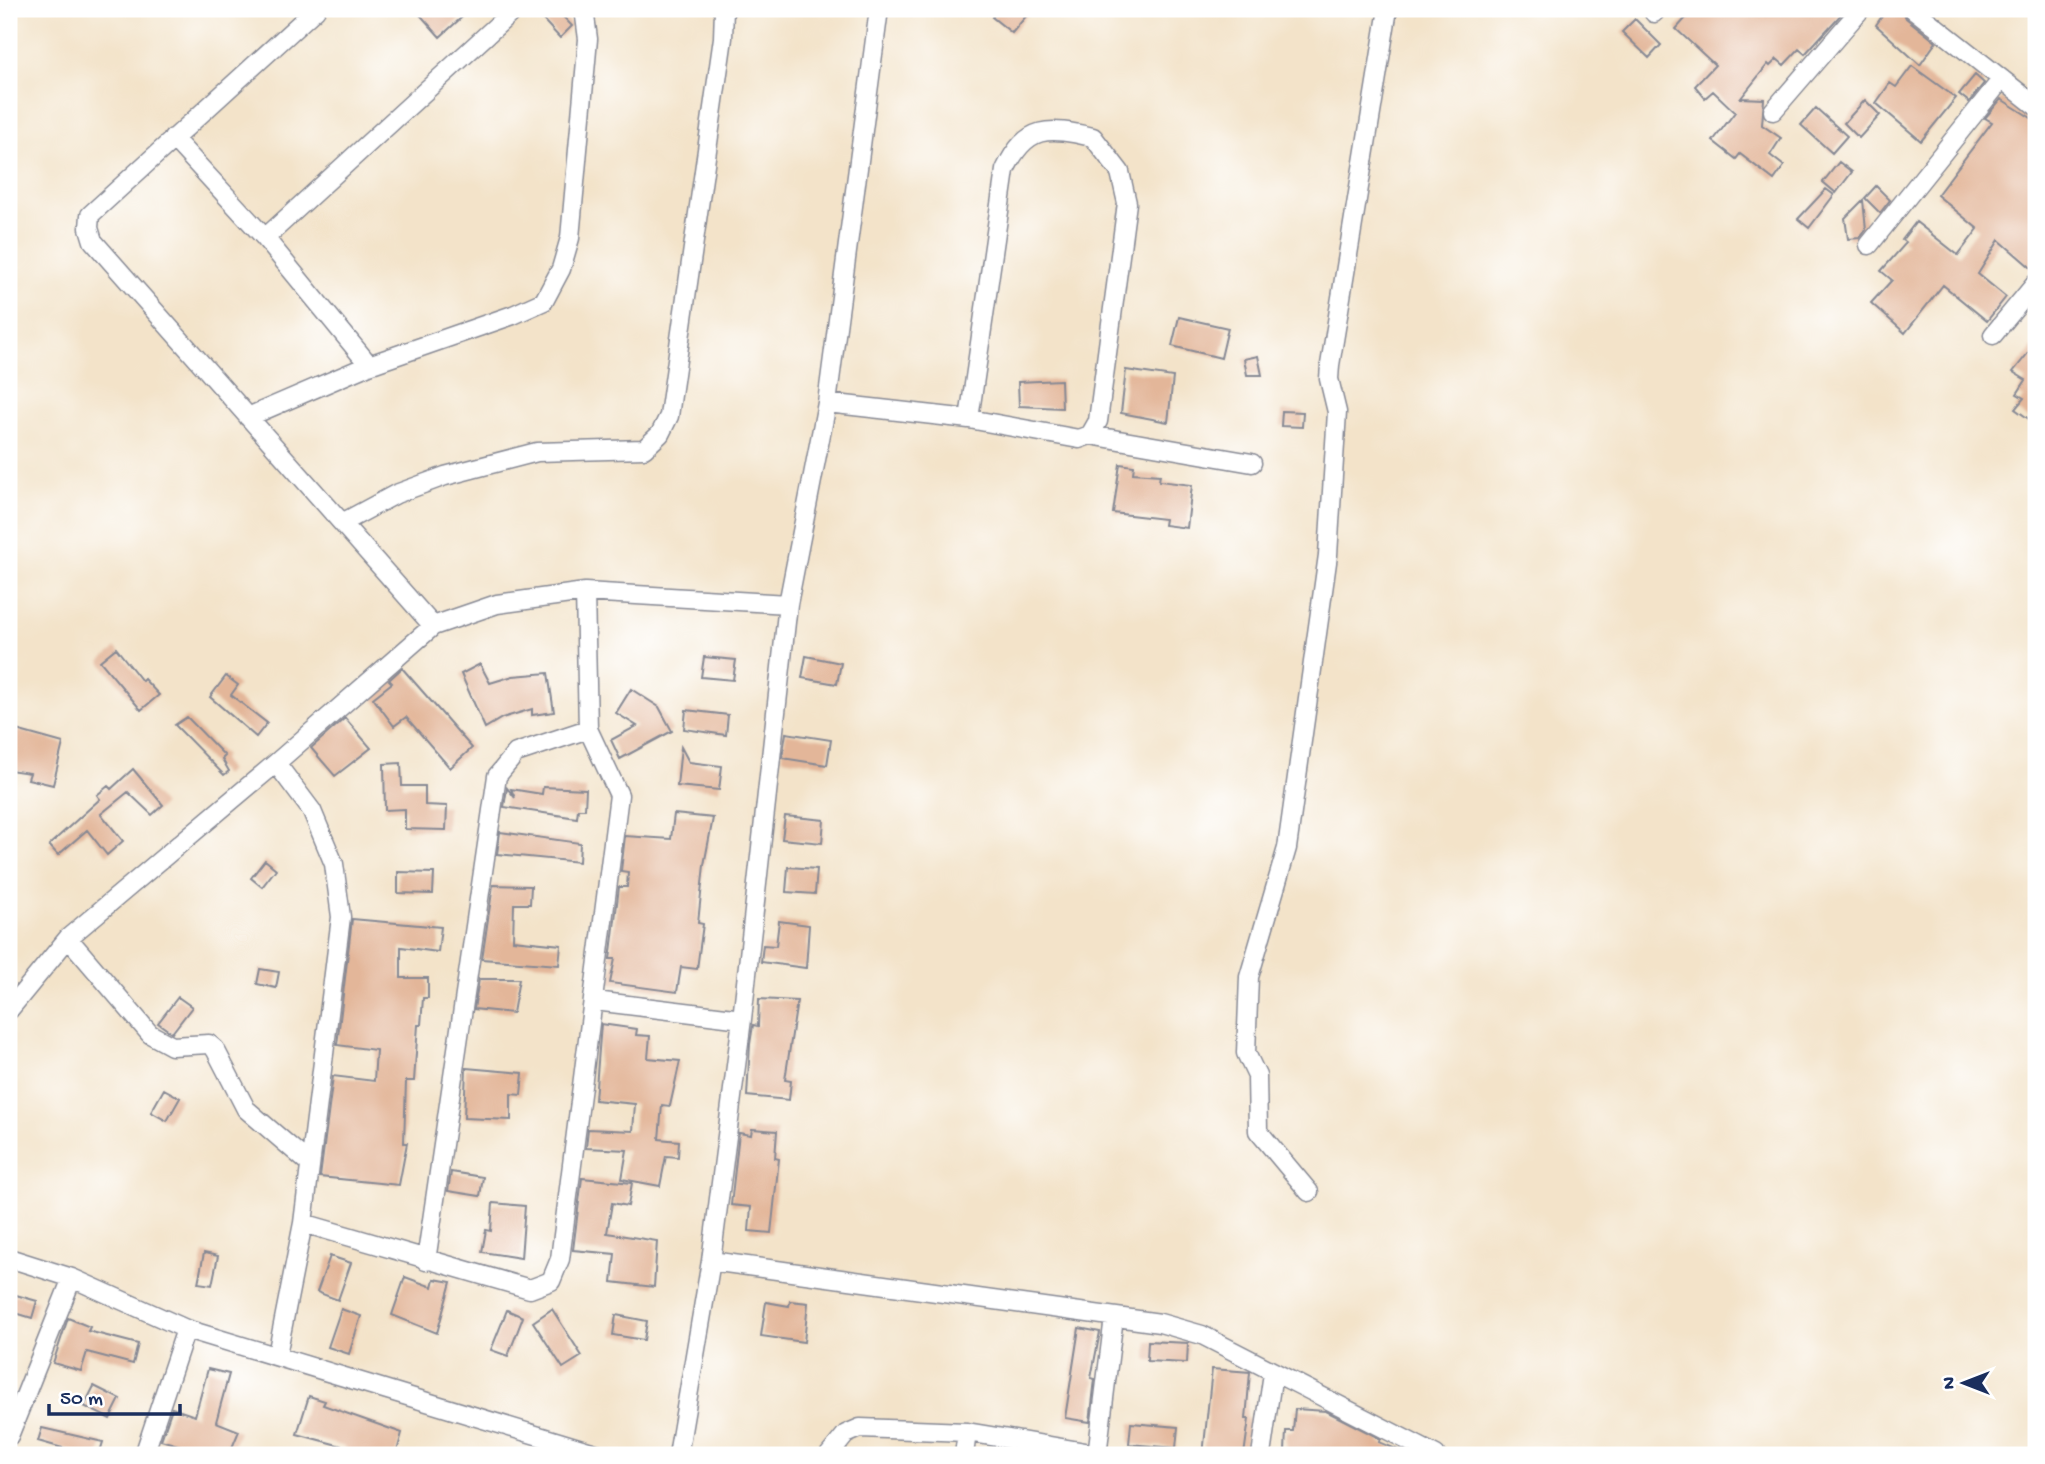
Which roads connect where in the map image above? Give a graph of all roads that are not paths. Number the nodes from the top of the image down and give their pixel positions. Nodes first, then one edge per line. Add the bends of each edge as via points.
1 (316, 9) edge
2 (515, 9) edge
3 (583, 9) edge
4 (724, 9) edge
5 (879, 9) edge
6 (1388, 9) edge
7 (1861, 9) edge
8 (1913, 9) edge
9 (2002, 79) junction
10 (2036, 106) edge
11 (1773, 111) dead end
12 (173, 138) junction
13 (265, 238) junction
14 (1869, 245) dead end
15 (2036, 283) edge
16 (1993, 335) dead end
17 (369, 365) junction
18 (827, 403) junction
19 (248, 417) junction
20 (969, 419) junction
21 (1090, 435) junction
22 (1252, 463) dead end
23 (342, 523) junction
24 (585, 592) junction
25 (788, 604) junction
26 (433, 626) junction
27 (588, 729) junction
28 (276, 764) junction
29 (68, 938) junction
30 (595, 1001) junction
31 (9, 1010) edge
32 (742, 1019) junction
33 (310, 1164) junction
34 (1309, 1192) dead end
35 (303, 1223) junction
36 (9, 1258) edge
37 (426, 1261) junction
38 (711, 1261) junction
39 (72, 1278) junction
40 (1114, 1317) junction
41 (186, 1329) junction
42 (277, 1355) junction
43 (1273, 1373) junction
44 (967, 1432) junction
45 (9, 1436) edge
46 (145, 1455) edge
47 (603, 1455) edge
48 (678, 1455) edge
49 (829, 1455) edge
50 (964, 1455) edge
51 (1097, 1455) edge
52 (1261, 1455) edge
53 (1436, 1455) edge

1 - 12 street
2 - 13 street
3 - 17 street via 588,40 570,238 561,269 544,301
4 - 23 street via 669,416 660,434 644,449 537,452 445,477 396,494
5 - 18 street
6 - 34 street via 1330,365 1337,412 1328,555 1289,834 1249,977 1247,1054 1257,1076 1258,1131
7 - 11 street
8 - 9 street
9 - 10 street
9 - 14 street
12 - 13 street
12 - 19 street via 90,215 89,228 93,242
13 - 17 street
15 - 16 street
17 - 19 street
18 - 20 street
18 - 25 street
19 - 23 street
20 - 21 street via 1079,439
20 - 21 street via 1005,170 1017,146 1035,134 1056,129 1093,137 1120,173 1126,203 1098,421
21 - 22 street
23 - 26 street
24 - 25 street
24 - 26 street via 497,604
24 - 27 street
25 - 32 street
26 - 28 street
27 - 30 street via 619,795
27 - 37 street via 516,753 497,776
28 - 29 street
28 - 33 street via 312,811 334,864 341,917
29 - 31 street
29 - 33 street via 150,1034 172,1046 209,1044 215,1049 246,1109
30 - 32 street
30 - 37 street via 559,1259 551,1282 530,1289
32 - 38 street
33 - 35 street
35 - 37 street
35 - 42 street
36 - 39 street
38 - 40 street
38 - 48 street
39 - 41 street
39 - 45 street
40 - 43 street via 1160,1322 1202,1335
40 - 51 street
41 - 42 street
41 - 46 street
42 - 47 street
43 - 52 street
43 - 53 street
44 - 49 street via 860,1428 846,1434
44 - 50 street
44 - 51 street

